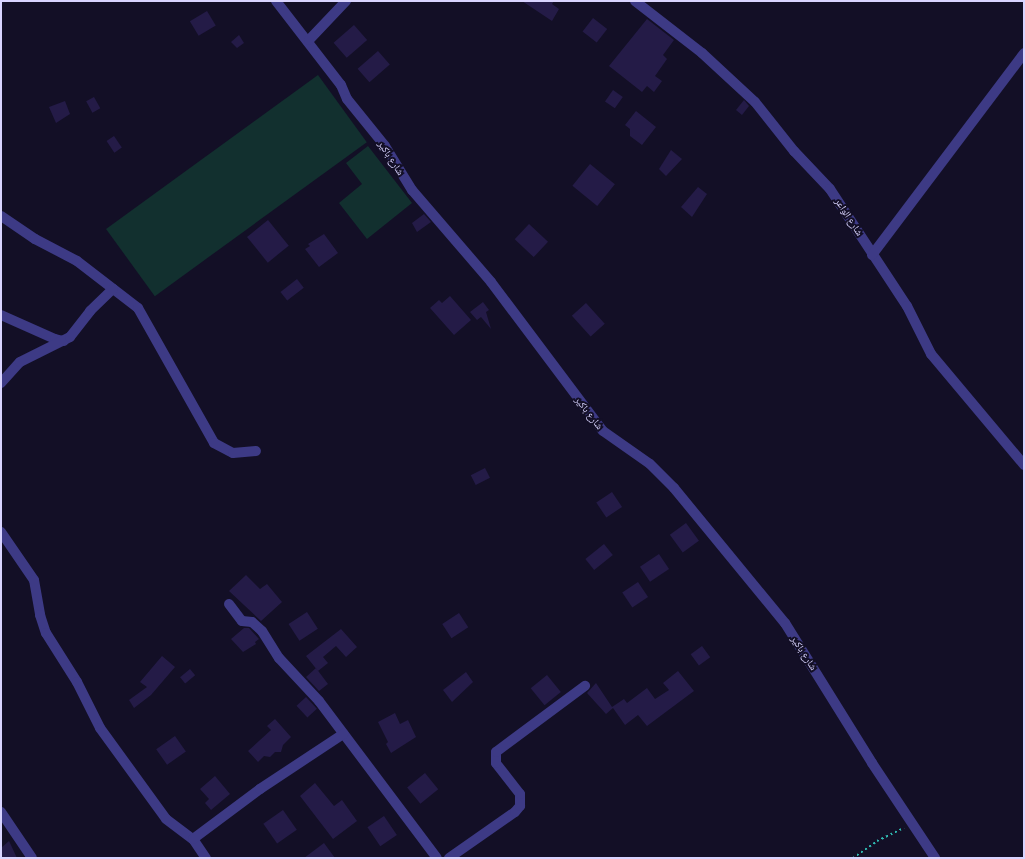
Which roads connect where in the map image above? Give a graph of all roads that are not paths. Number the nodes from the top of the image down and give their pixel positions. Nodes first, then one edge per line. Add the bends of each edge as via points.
1 (276, 1) edge
2 (346, 1) edge
3 (635, 1) edge
4 (310, 39) junction
5 (1024, 53) edge
6 (1, 216) edge
7 (872, 255) junction
8 (113, 289) junction
9 (1, 315) edge
10 (64, 341) junction
11 (1, 383) edge
12 (256, 451) dead end
13 (1024, 465) edge
14 (1, 532) edge
15 (229, 604) dead end
16 (585, 686) dead end
17 (342, 734) junction
18 (1, 812) edge
19 (193, 839) junction
20 (32, 858) edge
21 (206, 858) edge
22 (437, 858) edge
23 (449, 858) edge
24 (935, 858) edge

1 - 4 street, شارع باكير
2 - 4 street
3 - 7 street, شارع الواعر via 702,52 754,102 794,151 830,189
4 - 24 street, شارع باكير via 342,85 347,99 385,146 412,190 495,288 603,431 650,464 674,488 785,623
5 - 7 street
6 - 8 street via 35,239 77,261
7 - 13 street, شارع الواعر via 907,306 931,354
8 - 10 street
8 - 12 street via 144,316 214,443 233,453
9 - 10 street
10 - 11 street via 20,362
14 - 19 street via 34,580 46,633 77,682 100,728 166,819
15 - 17 street via 242,621 252,622 262,632 279,658 319,701
16 - 23 street via 496,752 496,763 520,794 520,806
17 - 19 street
17 - 22 street
18 - 20 street
19 - 21 street

